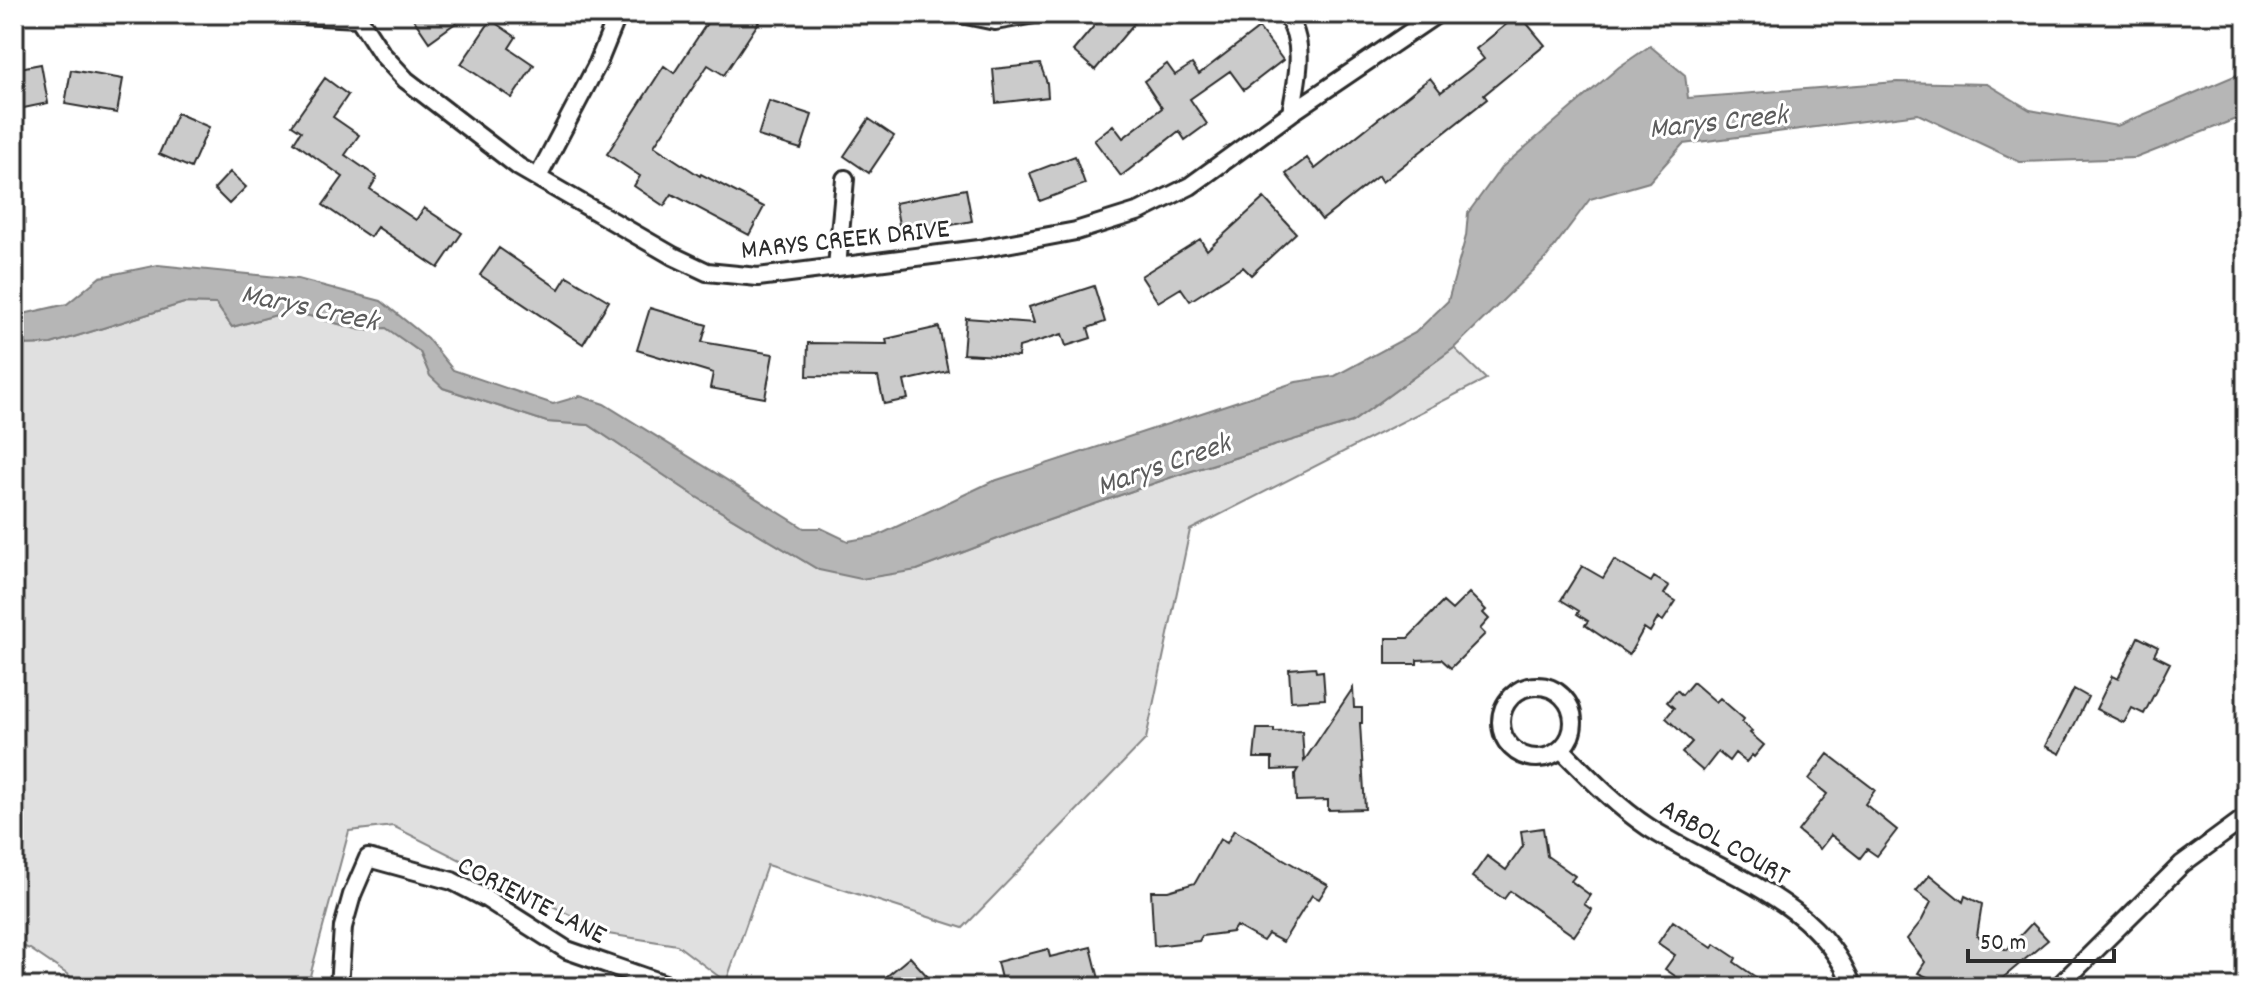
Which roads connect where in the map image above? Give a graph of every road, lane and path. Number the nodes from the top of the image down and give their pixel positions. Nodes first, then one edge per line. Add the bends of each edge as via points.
1 (280, 14) edge
2 (618, 14) edge
3 (961, 14) edge
4 (1035, 14) edge
5 (1286, 14) edge
6 (1437, 14) edge
7 (357, 16) edge
8 (1291, 113) junction
9 (538, 177) junction
10 (845, 179) dead end
11 (837, 267) junction
12 (1561, 749) junction
13 (2246, 817) edge
14 (339, 987) edge
15 (673, 987) edge
16 (1853, 987) edge
17 (2058, 987) edge

1 - 7 street, MARYS CREEK DRIVE
2 - 9 street
3 - 4 street via 995,21
5 - 8 street via 1299,38
6 - 8 street, MARYS CREEK DRIVE
7 - 9 street, MARYS CREEK DRIVE via 406,80
8 - 11 street, MARYS CREEK DRIVE via 1190,186 1140,211 1076,231 979,249
9 - 11 street, MARYS CREEK DRIVE via 707,272 758,277
10 - 11 street
12 - 12 street via 1573,724 1561,695 1530,686 1509,698 1500,725 1509,746 1535,758
12 - 16 street, ARBOL COURT via 1609,797 1649,827 1794,911 1819,934
13 - 17 street via 2182,864
14 - 15 street, CORIENTE LANE via 343,927 368,858 452,881 567,950

